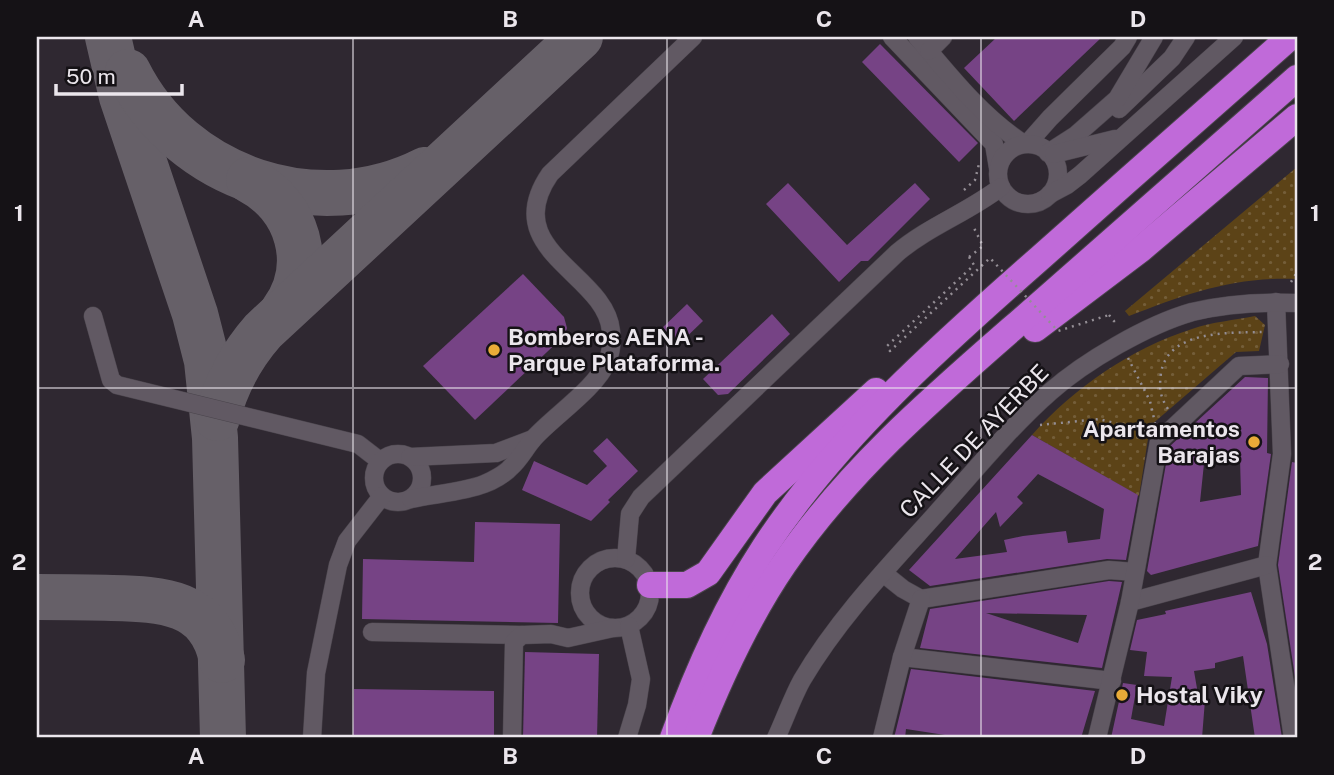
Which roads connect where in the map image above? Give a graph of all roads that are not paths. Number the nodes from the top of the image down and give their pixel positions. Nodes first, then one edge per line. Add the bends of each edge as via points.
1 (693, 37) edge
2 (891, 37) edge
3 (917, 37) edge
4 (943, 37) edge
5 (1128, 37) edge
6 (1154, 37) edge
7 (1186, 37) edge
8 (1234, 37) edge
9 (1290, 37) edge
10 (929, 51) junction
11 (1297, 78) edge
12 (1297, 117) edge
13 (1120, 138) junction
14 (1081, 141) junction
15 (1025, 144) junction
16 (1050, 154) junction
17 (998, 168) junction
18 (1080, 175) junction
19 (1000, 187) junction
20 (1050, 194) junction
21 (1276, 302) junction
22 (1297, 303) edge
23 (93, 316) dead end
24 (946, 341) junction
25 (973, 363) junction
26 (1280, 364) junction
27 (534, 439) junction
28 (1290, 456) edge
29 (410, 457) junction
30 (380, 461) junction
31 (382, 496) junction
32 (411, 499) junction
33 (626, 559) junction
34 (1267, 565) junction
35 (1135, 572) junction
36 (883, 573) junction
37 (650, 585) junction
38 (921, 598) junction
39 (1130, 602) junction
40 (582, 605) junction
41 (621, 627) junction
42 (372, 632) dead end
43 (551, 634) junction
44 (522, 635) junction
45 (902, 657) junction
46 (1112, 681) junction
47 (312, 738) edge
48 (512, 738) edge
49 (627, 738) edge
50 (673, 738) edge
51 (696, 738) edge
52 (776, 738) edge
53 (883, 738) edge
54 (1097, 738) edge
55 (1293, 738) edge

1 - 27 street via 540,187 536,219 541,236 607,314 611,346 598,377
2 - 17 street via 994,144
3 - 10 street
4 - 10 street
5 - 15 street
6 - 14 street via 1117,99
7 - 14 street via 1156,75
8 - 13 street
9 - 24 highway
10 - 15 street via 1005,132
11 - 25 highway
12 - 25 highway via 1131,257 1018,342
13 - 14 street
13 - 18 street
14 - 16 street
14 - 18 street
15 - 16 street
15 - 17 street via 1007,152
16 - 20 street via 1058,175
17 - 19 street
18 - 20 street
19 - 20 street via 1018,202 1029,204
19 - 33 street via 897,253 641,497 630,514
21 - 22 street, CALLE DE AYERBE
21 - 26 street
21 - 36 street, CALLE DE AYERBE via 1190,313 1142,332 1077,372 1050,392
23 - 30 street via 111,380 117,385 358,444
24 - 37 highway via 906,366 784,474 756,504 708,573 687,585
24 - 50 highway via 822,471 765,547 712,639
25 - 51 highway via 862,468 785,563 734,651
26 - 28 street
26 - 35 street via 1239,366 1156,435
27 - 29 street via 496,453
27 - 32 street via 511,468 484,484
28 - 34 street
29 - 30 street via 394,453
29 - 32 street via 421,469 422,478
30 - 31 street via 373,475
31 - 32 street via 397,502
31 - 47 street via 354,530 338,565 316,673
33 - 37 street via 637,565
33 - 40 street via 604,559 594,565 582,583
34 - 39 street
34 - 55 street
35 - 38 street via 1109,570
35 - 39 street
36 - 38 street
36 - 52 street, CALLE DE AYERBE via 862,595 802,681
37 - 41 street via 647,609 639,619
38 - 45 street
39 - 46 street
40 - 41 street via 600,625
40 - 43 street via 567,629
41 - 43 street via 568,638
41 - 49 street via 641,679
42 - 44 street
43 - 44 street
44 - 48 street via 514,642
45 - 46 street
45 - 53 street
46 - 54 street

